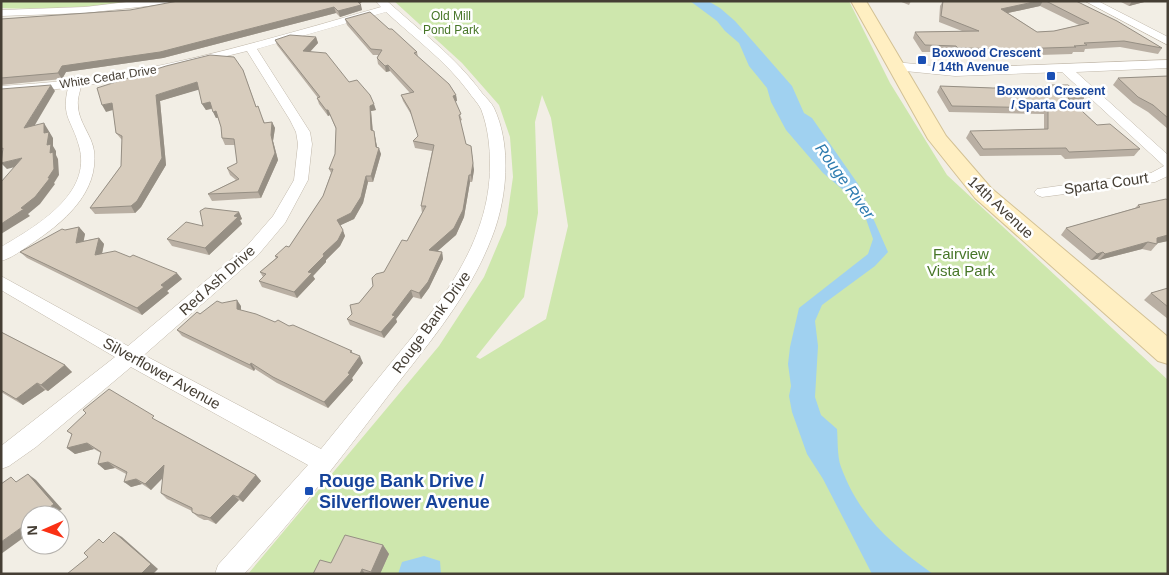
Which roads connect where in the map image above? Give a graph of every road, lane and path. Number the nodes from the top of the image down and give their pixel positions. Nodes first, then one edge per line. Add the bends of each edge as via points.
1 (166, 1) edge
2 (858, 1) edge
3 (1090, 1) edge
4 (384, 5) edge
5 (1, 13) edge
6 (1168, 42) edge
7 (251, 48) junction
8 (1168, 64) edge
9 (894, 66) junction
10 (1065, 68) junction
11 (75, 84) junction
12 (1, 90) edge
13 (1168, 163) edge
14 (1168, 170) edge
15 (1042, 192) dead end
16 (1, 255) edge
17 (1, 282) edge
18 (1168, 353) edge
19 (129, 356) junction
20 (1, 459) edge
21 (324, 462) junction
22 (227, 574) edge

1 - 5 street via 85,10
2 - 9 main road, 14th Avenue
3 - 6 street
4 - 7 street, White Cedar Drive
4 - 21 street, Rouge Bank Drive via 451,64 486,108 497,157 497,192 485,237 460,286
7 - 11 street, White Cedar Drive
7 - 19 street, Red Ash Drive via 303,132 301,180 279,220 252,250
8 - 10 street
9 - 10 street via 955,72
9 - 18 main road, 14th Avenue via 938,139 983,193
10 - 13 street, Sparta Court
11 - 12 street, White Cedar Drive
11 - 16 street via 71,107 89,161 80,190 51,223
14 - 15 street, Sparta Court via 1155,177
17 - 19 street, Silverflower Avenue
19 - 20 street, Red Ash Drive
19 - 21 street, Silverflower Avenue
21 - 22 street, Rouge Bank Drive via 272,527

